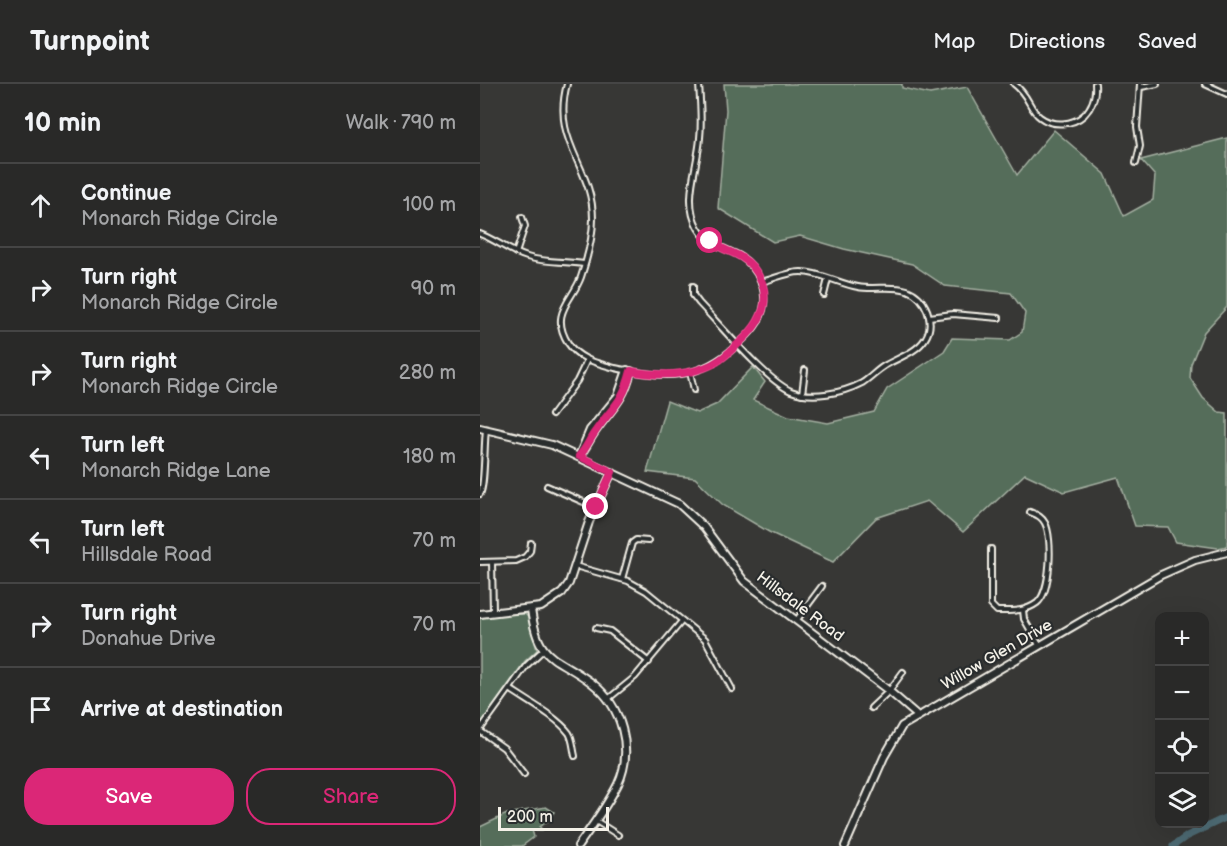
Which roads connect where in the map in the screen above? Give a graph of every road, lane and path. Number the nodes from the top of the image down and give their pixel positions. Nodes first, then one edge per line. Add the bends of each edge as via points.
1 (567, 84) edge
2 (699, 84) edge
3 (1014, 84) edge
4 (1095, 84) edge
5 (1157, 84) edge
6 (1205, 84) edge
7 (1140, 86) edge
8 (1227, 94) edge
9 (1136, 163) dead end
10 (522, 217) dead end
11 (480, 234) edge
12 (516, 253) junction
13 (584, 264) junction
14 (828, 279) junction
15 (761, 282) junction
16 (693, 286) dead end
17 (824, 295) dead end
18 (929, 317) junction
19 (999, 318) dead end
20 (738, 344) junction
21 (587, 360) junction
22 (805, 370) dead end
23 (629, 371) junction
24 (690, 372) junction
25 (694, 390) dead end
26 (802, 394) junction
27 (552, 415) dead end
28 (483, 428) edge
29 (579, 456) junction
30 (612, 472) junction
31 (547, 486) dead end
32 (480, 494) edge
33 (596, 507) junction
34 (1030, 512) dead end
35 (648, 541) dead end
36 (531, 543) dead end
37 (991, 549) dead end
38 (1227, 552) edge
39 (480, 562) edge
40 (492, 562) junction
41 (575, 566) junction
42 (622, 579) junction
43 (822, 586) dead end
44 (531, 609) junction
45 (1023, 610) junction
46 (493, 611) junction
47 (480, 614) edge
48 (682, 621) junction
49 (796, 621) junction
50 (596, 628) dead end
51 (1039, 645) junction
52 (543, 650) junction
53 (649, 662) junction
54 (903, 672) dead end
55 (510, 688) junction
56 (732, 689) dead end
57 (889, 691) junction
58 (608, 699) junction
59 (871, 708) dead end
60 (918, 716) junction
61 (480, 731) edge
62 (575, 756) dead end
63 (524, 774) dead end
64 (595, 821) junction
65 (618, 836) dead end
66 (578, 846) edge
67 (845, 846) edge

1 - 13 street via 565,129 589,188 592,207 592,229
2 - 15 street via 700,139 692,194 693,217 705,237 745,260
3 - 4 street via 1040,117 1064,124 1089,110
5 - 7 street
6 - 8 street
7 - 9 street via 1140,146
10 - 12 street via 525,226
11 - 12 street
12 - 13 street via 540,260
13 - 21 street via 564,306 562,323 567,342
14 - 15 street via 799,272
14 - 17 street
14 - 18 street via 862,288 909,291 922,300
15 - 20 street via 762,313 750,334
16 - 20 street via 699,303
18 - 19 street via 953,314
18 - 26 street via 928,333 918,347 864,381 843,390
20 - 24 street via 723,359
20 - 26 street via 778,383
21 - 23 street
21 - 27 street
22 - 26 street
23 - 24 street via 662,375
23 - 29 main road via 618,396 590,430
24 - 25 street
28 - 29 main road, Hillsdale Road
28 - 32 street
29 - 30 main road, Hillsdale Road
30 - 33 main road
30 - 49 main road, Hillsdale Road via 668,497 690,512 737,573
31 - 33 street
33 - 41 main road
34 - 45 street via 1040,516 1047,527 1048,580 1042,598
35 - 42 street via 632,543
36 - 40 street via 530,551 519,560
37 - 45 street via 991,605 997,611
38 - 51 main road, Willow Glen Drive via 1180,566
39 - 40 street
40 - 46 street
41 - 42 street
41 - 44 main road via 562,593 547,605
42 - 48 street via 646,591
43 - 49 street
44 - 46 main road
44 - 52 main road
45 - 51 street
46 - 47 main road
48 - 53 street
48 - 56 street via 705,639
49 - 57 main road, Hillsdale Road
50 - 53 street via 610,631
51 - 60 main road, Willow Glen Drive
52 - 55 street
52 - 58 main road
53 - 58 street
54 - 57 street
55 - 61 street
55 - 62 street via 568,732
57 - 59 street
57 - 60 main road, Hillsdale Road
58 - 64 main road via 622,728 624,760 617,784
60 - 67 main road, Willow Glen Drive via 896,735
61 - 63 street via 504,748
64 - 65 street
64 - 66 main road

